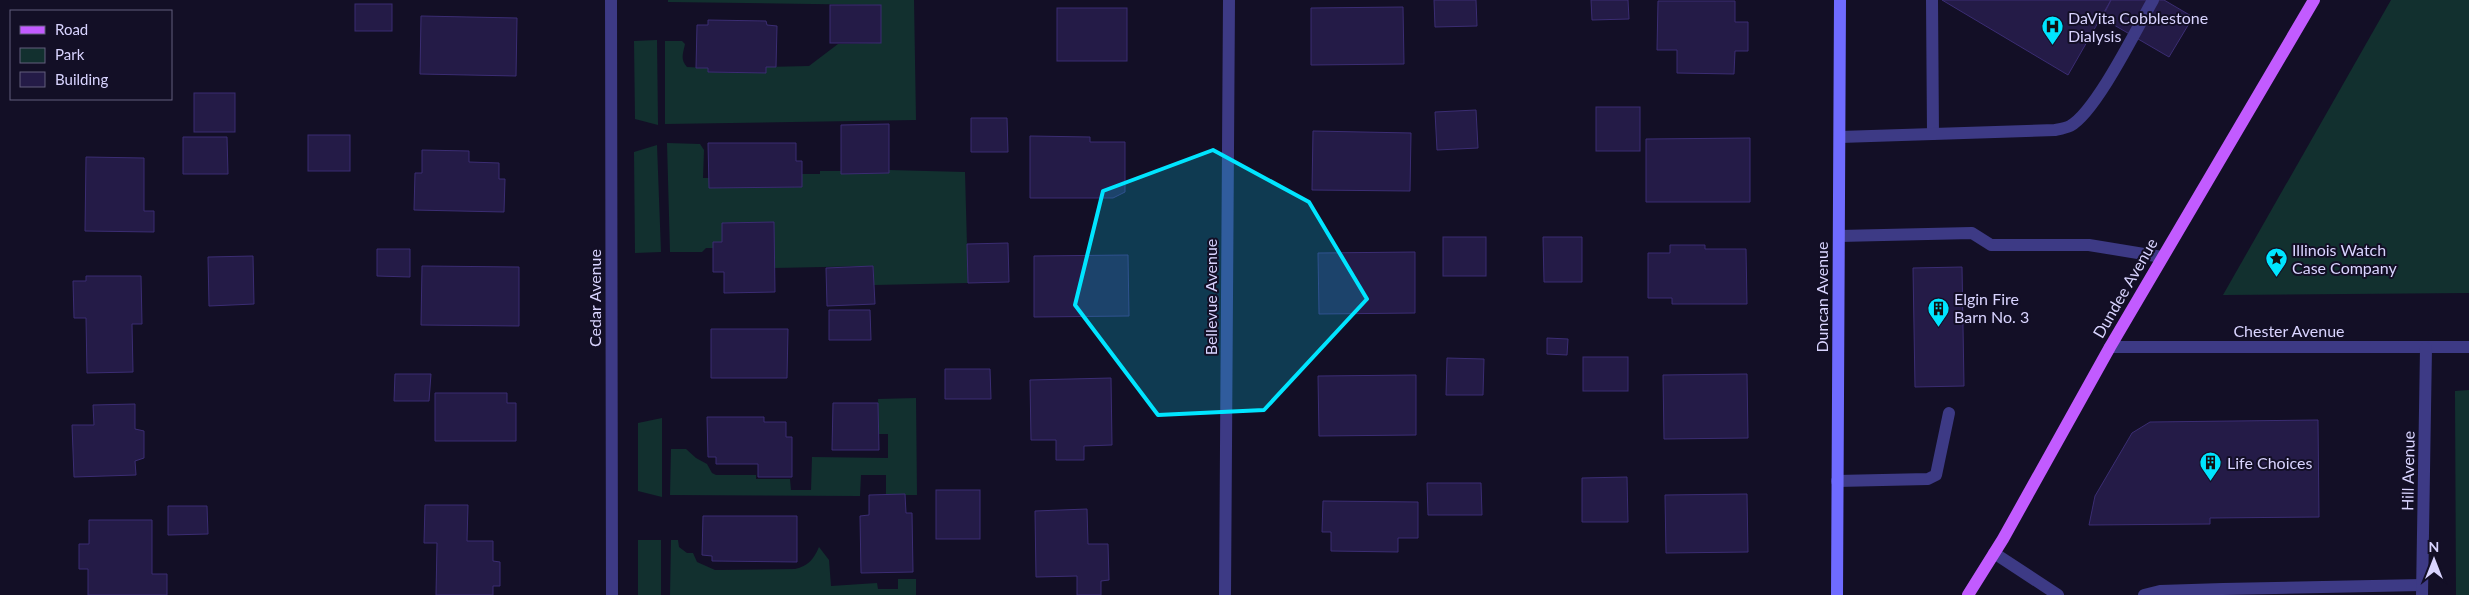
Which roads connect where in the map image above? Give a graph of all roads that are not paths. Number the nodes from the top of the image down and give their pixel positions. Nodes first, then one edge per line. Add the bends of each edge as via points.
1 (611, 0) edge
2 (1229, 0) edge
3 (1840, 0) edge
4 (1932, 0) edge
5 (2153, 0) edge
6 (2314, 0) edge
7 (1933, 134) junction
8 (1840, 137) junction
9 (1839, 236) junction
10 (2162, 258) junction
11 (2110, 347) junction
12 (2469, 347) edge
13 (2426, 348) junction
14 (1949, 413) dead end
15 (1837, 481) junction
16 (1994, 553) junction
17 (2422, 590) edge
18 (2162, 593) edge
19 (612, 595) edge
20 (1225, 595) edge
21 (1837, 595) edge
22 (1968, 595) edge
23 (2058, 595) edge
24 (2144, 595) edge

1 - 19 street, Cedar Avenue
2 - 20 street, Bellevue Avenue
3 - 8 street, Duncan Avenue
4 - 7 street
5 - 7 street via 2108,80 2083,116 2070,126 2055,130
6 - 10 main road, Dundee Avenue
7 - 8 street
8 - 9 street, Duncan Avenue
9 - 10 street via 1972,233 1991,245 2088,245
9 - 15 street, Duncan Avenue
10 - 11 main road, Dundee Avenue
11 - 13 street, Chester Avenue
11 - 16 main road, Dundee Avenue
12 - 13 street, Chester Avenue
13 - 17 street, Hill Avenue
14 - 15 street via 1936,475 1928,479
15 - 21 street, Duncan Avenue
16 - 22 main road, Dundee Avenue
16 - 23 street
17 - 18 street via 2320,585
18 - 24 street

